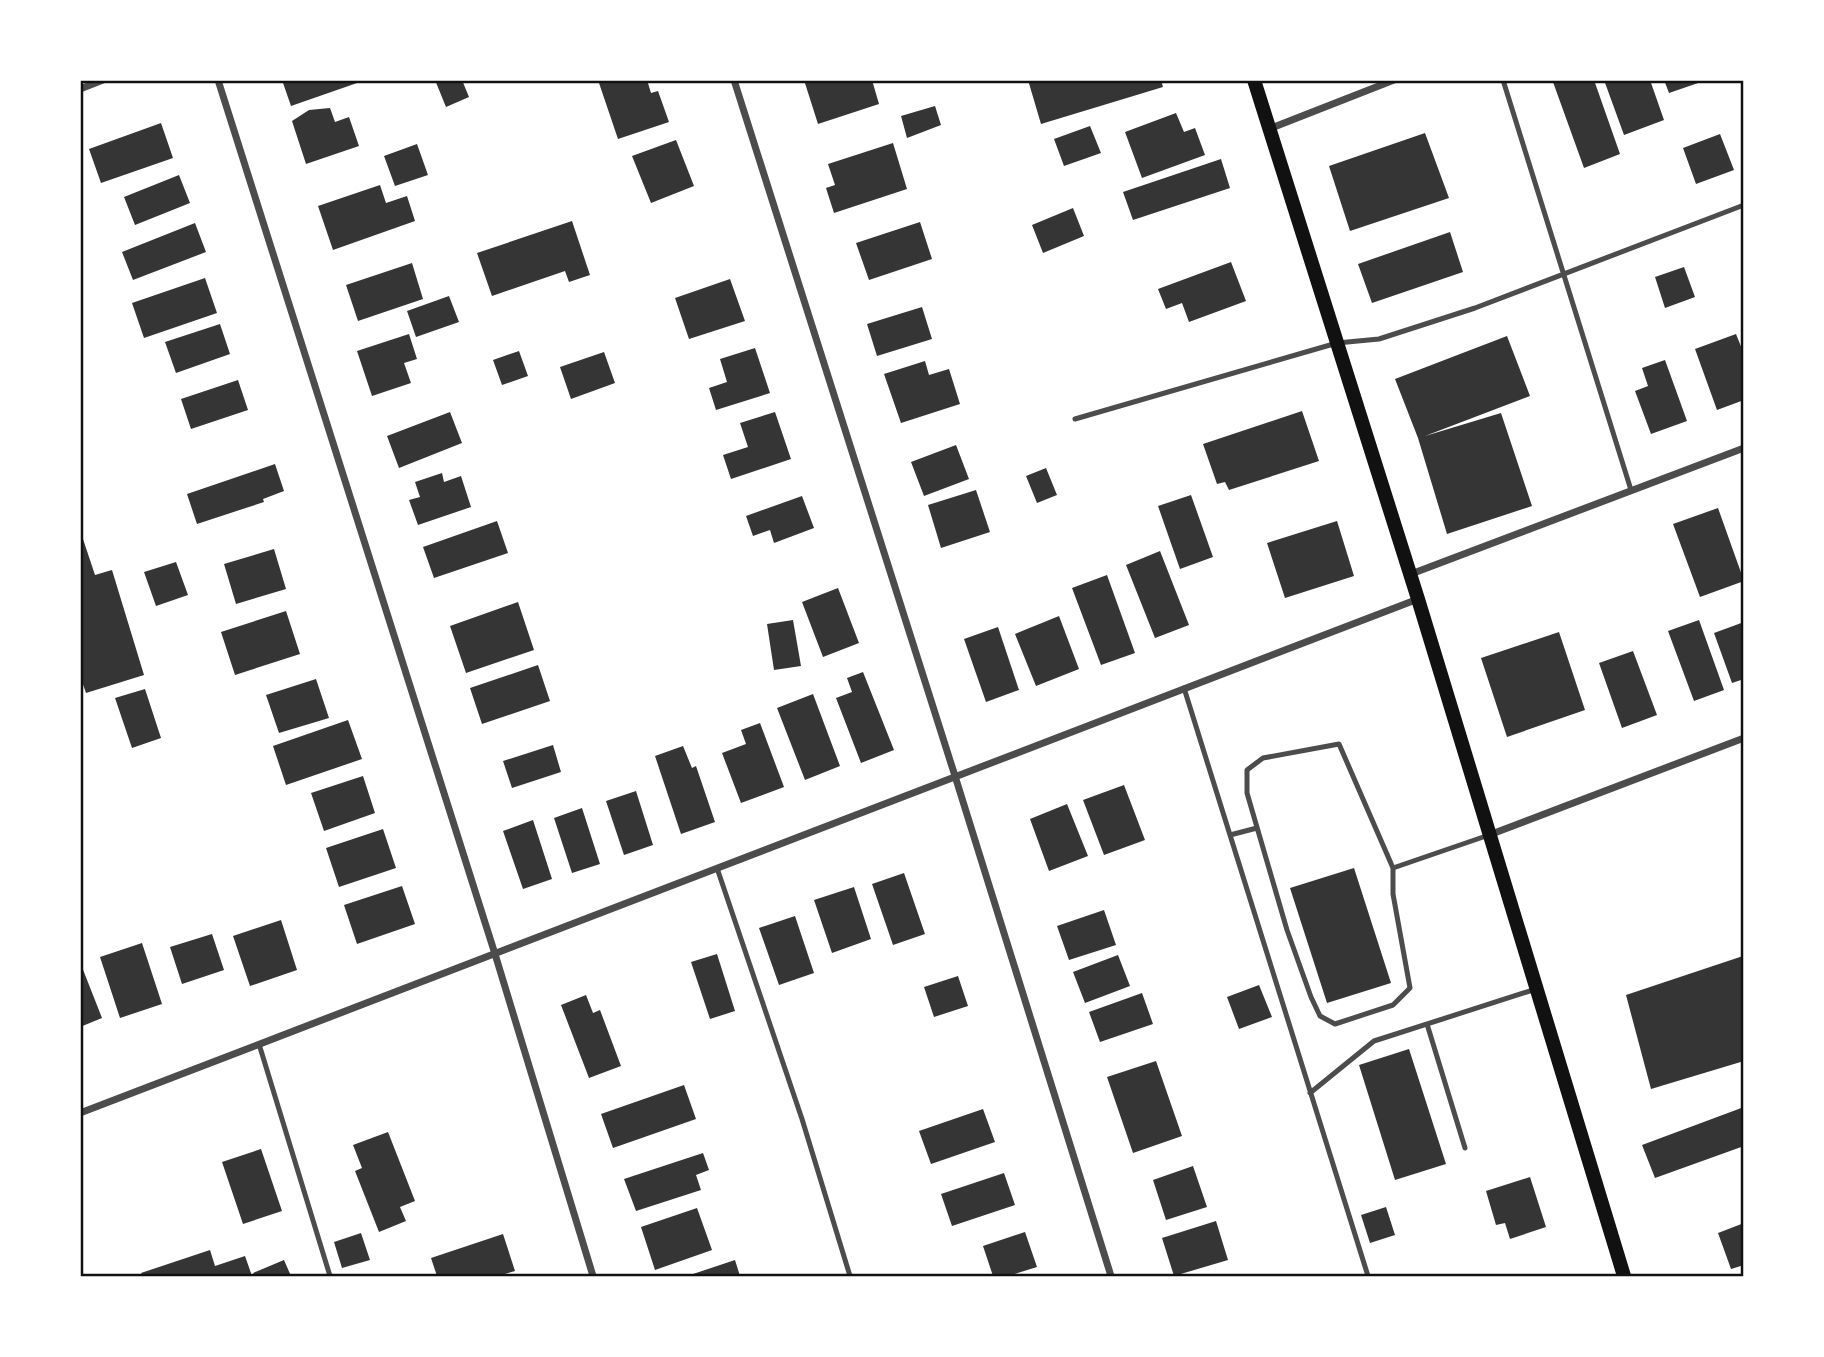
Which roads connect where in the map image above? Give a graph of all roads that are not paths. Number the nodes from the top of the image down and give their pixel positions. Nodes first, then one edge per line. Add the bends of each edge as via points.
1 (103, 80) edge
2 (218, 80) edge
3 (734, 80) edge
4 (1254, 80) edge
5 (1394, 80) edge
6 (1503, 80) edge
7 (80, 89) edge
8 (1269, 129) junction
9 (1744, 205) edge
10 (1564, 274) junction
11 (1337, 343) junction
12 (1074, 419) dead end
13 (1744, 448) edge
14 (1631, 490) junction
15 (1410, 574) junction
16 (1418, 599) junction
17 (1184, 688) junction
18 (1744, 738) edge
19 (955, 776) junction
20 (1257, 828) junction
21 (1230, 835) junction
22 (1489, 835) junction
23 (717, 868) junction
24 (1393, 868) junction
25 (495, 954) junction
26 (1536, 989) junction
27 (1427, 1024) junction
28 (260, 1044) junction
29 (1311, 1093) junction
30 (80, 1113) edge
31 (1465, 1148) dead end
32 (330, 1276) edge
33 (593, 1276) edge
34 (850, 1276) edge
35 (1111, 1276) edge
36 (1368, 1276) edge
37 (1624, 1276) edge

1 - 7 street
2 - 25 street
3 - 19 street
4 - 8 main road
5 - 8 street
6 - 10 lane
8 - 11 main road
9 - 10 lane
10 - 11 lane via 1379,339
10 - 14 lane
11 - 12 lane
11 - 15 main road
13 - 14 street
14 - 15 street
15 - 16 main road
16 - 17 street
16 - 22 main road
17 - 19 street
17 - 21 lane
18 - 22 street
19 - 23 street
19 - 35 street
20 - 21 lane
20 - 24 lane via 1247,793 1247,770 1263,758 1339,744
20 - 24 lane via 1311,997 1320,1016 1335,1024 1393,1005 1410,988 1393,894
21 - 29 lane
22 - 24 lane
22 - 26 main road
23 - 25 street
23 - 34 lane
25 - 28 street
25 - 33 street
26 - 27 lane
26 - 37 main road
27 - 29 lane via 1374,1041
27 - 31 lane
28 - 30 street
28 - 32 lane
29 - 36 lane

